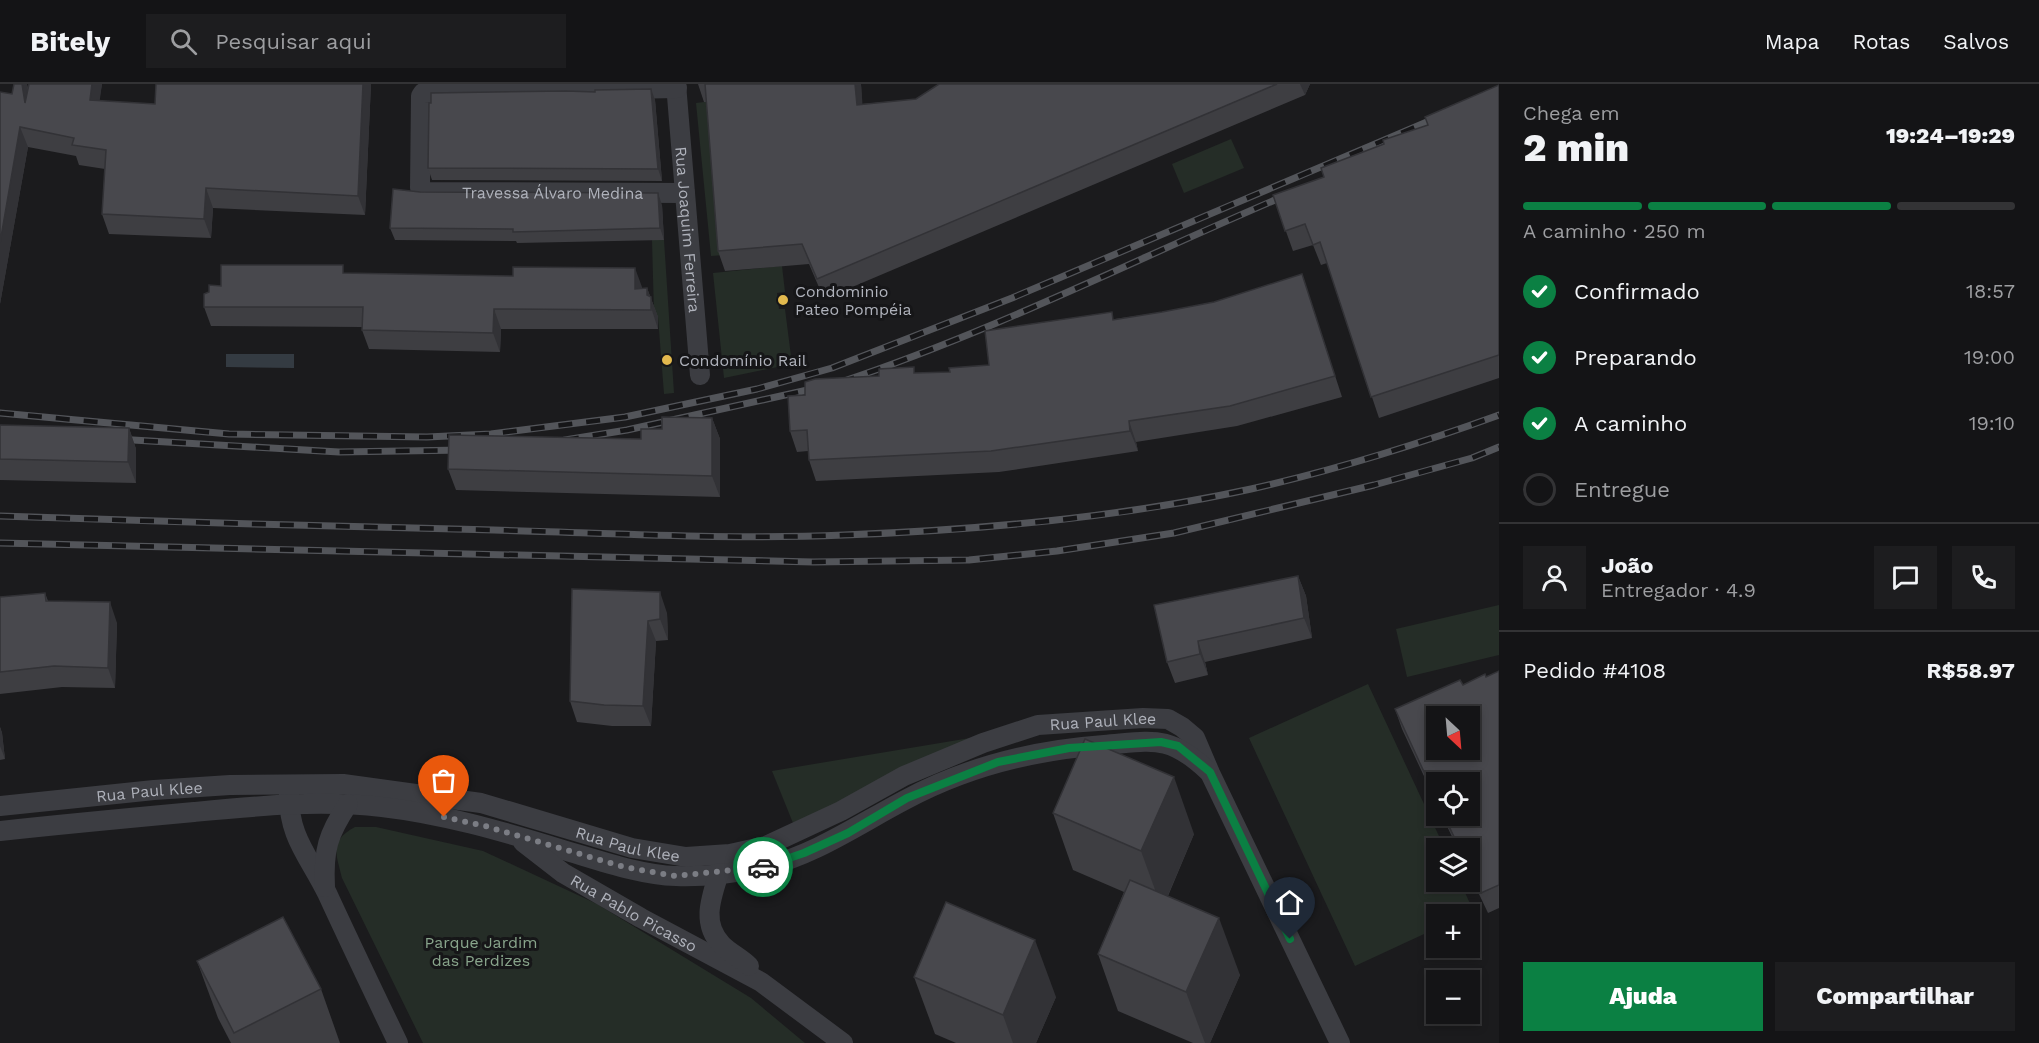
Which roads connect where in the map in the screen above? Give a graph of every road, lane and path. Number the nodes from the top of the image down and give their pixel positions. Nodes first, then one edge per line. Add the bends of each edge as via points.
1 (676, 86) edge
2 (685, 192) junction
3 (700, 375) dead end
4 (1210, 772) junction
5 (289, 784) junction
6 (289, 804) junction
7 (348, 804) junction
8 (0, 806) edge
9 (0, 831) edge
10 (514, 835) junction
11 (719, 873) junction
12 (325, 890) junction
13 (761, 982) junction
14 (398, 1043) edge
15 (843, 1043) edge
16 (1340, 1043) edge

1 - 2 street, Rua Joaquim Ferreira
1 - 2 street, Travessa Álvaro Medina via 423,93 421,191
2 - 3 street, Rua Joaquim Ferreira
4 - 5 street, Rua Paul Klee via 1195,738 1168,719 1038,726 983,743 904,776 766,846 730,854 686,857 632,848 481,803 343,784
4 - 11 street, Rua Paul Klee via 1178,746 1161,742 1069,748 998,762 907,798 848,833 804,853 764,867
4 - 16 street
5 - 6 street
5 - 8 street, Rua Paul Klee via 154,790
6 - 7 street, Rua Paul Klee
6 - 9 street, Rua Paul Klee
6 - 12 street via 296,837
7 - 10 street, Rua Paul Klee via 426,814
7 - 12 street via 335,823 324,856
10 - 11 street, Rua Paul Klee via 624,867 675,876
10 - 13 street, Rua Pablo Picasso via 563,873
11 - 13 street, Rua Pablo Picasso via 708,909 711,928
12 - 14 street
13 - 15 street, Rua Pablo Picasso

